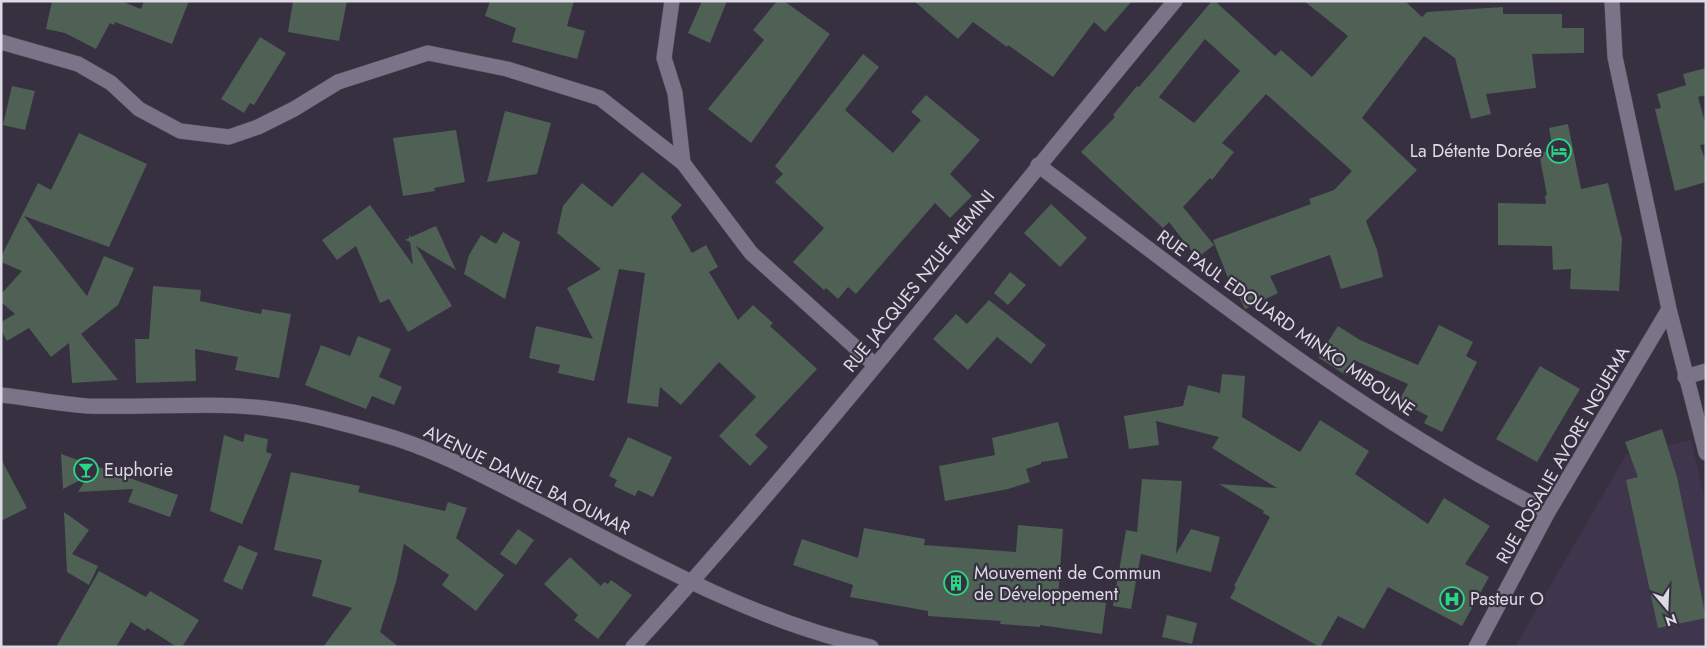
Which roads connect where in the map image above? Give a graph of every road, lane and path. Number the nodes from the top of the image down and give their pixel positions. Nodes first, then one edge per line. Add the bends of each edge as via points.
1 (672, 1) edge
2 (1174, 1) edge
3 (1612, 1) edge
4 (1, 42) edge
5 (683, 162) junction
6 (1038, 165) junction
7 (1669, 309) junction
8 (875, 365) junction
9 (1706, 371) edge
10 (1685, 377) junction
11 (1, 395) edge
12 (1706, 453) edge
13 (1548, 512) junction
14 (691, 582) junction
15 (634, 647) edge
16 (871, 647) edge
17 (1476, 647) edge

1 - 5 street via 664,58 675,93
2 - 6 street, RUE JACQUES NZUE MEMINI
3 - 7 street via 1615,58
4 - 5 street via 78,64 111,83 139,109 180,132 229,137 294,109 338,82 428,53 507,69 600,98
5 - 8 street via 751,253
6 - 8 street, RUE JACQUES NZUE MEMINI
6 - 13 street, RUE PAUL EDOUARD MINKO MIBOUNE via 1289,352 1418,439
7 - 10 street
7 - 13 street, RUE ROSALIE AVORE NGUEMA
8 - 14 street, RUE JACQUES NZUE MEMINI
9 - 10 street
10 - 12 street
11 - 14 street, AVENUE DANIEL BA OUMAR via 86,406 264,408 382,434 467,468
13 - 17 street, RUE ROSALIE AVORE NGUEMA
14 - 15 street, RUE JACQUES NZUE MEMINI
14 - 16 street, AVENUE DANIEL BA OUMAR via 792,625

